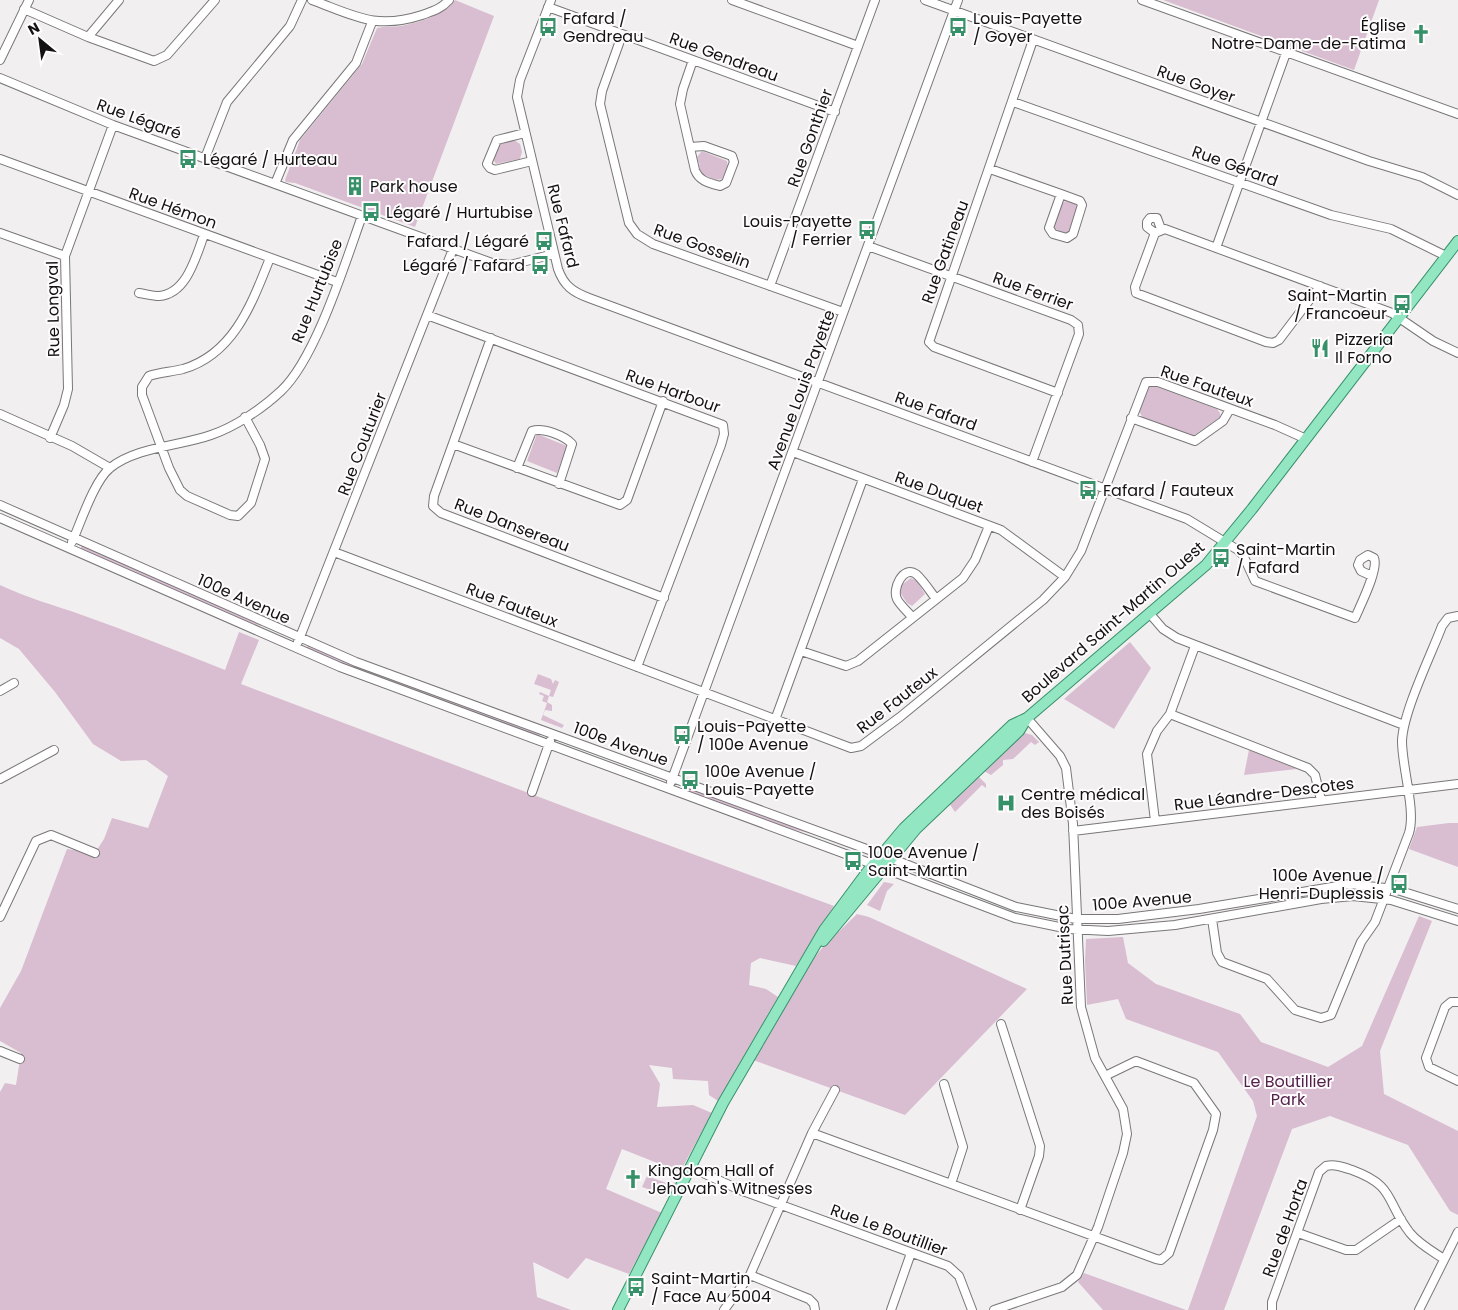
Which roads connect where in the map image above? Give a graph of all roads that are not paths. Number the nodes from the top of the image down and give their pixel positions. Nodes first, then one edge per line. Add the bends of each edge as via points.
1 (30, 0) edge
2 (119, 0) edge
3 (215, 0) edge
4 (302, 0) edge
5 (312, 0) edge
6 (449, 0) edge
7 (732, 0) edge
8 (876, 0) edge
9 (925, 0) edge
10 (958, 0) edge
11 (1142, 0) edge
12 (550, 4) edge
13 (24, 8) junction
14 (954, 11) junction
15 (372, 22) junction
16 (622, 35) junction
17 (88, 37) junction
18 (1033, 40) junction
19 (858, 46) junction
20 (1286, 53) junction
21 (0, 60) edge
22 (694, 60) junction
23 (0, 78) edge
24 (1013, 102) junction
25 (835, 112) junction
26 (1458, 114) edge
27 (1261, 122) junction
28 (113, 125) junction
29 (525, 133) junction
30 (690, 147) junction
31 (205, 158) junction
32 (0, 159) edge
33 (532, 161) junction
34 (990, 169) junction
35 (1240, 183) junction
36 (275, 184) junction
37 (88, 192) junction
38 (1061, 194) junction
39 (1458, 195) edge
40 (362, 216) junction
41 (0, 233) edge
42 (204, 235) junction
43 (1458, 241) edge
44 (868, 246) junction
45 (1216, 248) junction
46 (453, 249) junction
47 (554, 254) junction
48 (64, 256) junction
49 (1446, 256) junction
50 (270, 258) junction
51 (951, 276) junction
52 (337, 282) junction
53 (770, 286) junction
54 (1320, 286) junction
55 (139, 293) dead end
56 (843, 312) junction
57 (427, 315) junction
58 (1398, 317) junction
59 (491, 338) junction
60 (1458, 353) edge
61 (818, 382) junction
62 (1058, 392) junction
63 (662, 401) junction
64 (1230, 409) junction
65 (0, 414) edge
66 (245, 417) junction
67 (1131, 418) junction
68 (50, 438) junction
69 (1304, 438) junction
70 (453, 444) junction
71 (162, 447) junction
72 (793, 452) junction
73 (1032, 462) junction
74 (110, 468) junction
75 (517, 468) junction
76 (863, 479) junction
77 (558, 484) junction
78 (1105, 489) junction
79 (0, 505) edge
80 (0, 518) edge
81 (989, 526) junction
82 (74, 538) junction
83 (1225, 542) junction
84 (69, 548) junction
85 (334, 552) junction
86 (1372, 576) dead end
87 (1065, 577) junction
88 (664, 598) junction
89 (936, 599) junction
90 (1150, 614) junction
91 (1458, 616) edge
92 (912, 617) junction
93 (300, 638) junction
94 (1195, 646) junction
95 (296, 648) junction
96 (801, 651) junction
97 (637, 667) junction
98 (14, 683) dead end
99 (0, 691) edge
100 (704, 694) junction
101 (1170, 714) junction
102 (1027, 718) junction
103 (775, 720) junction
104 (1404, 725) junction
105 (552, 734) junction
106 (549, 744) junction
107 (54, 750) dead end
108 (673, 778) junction
109 (0, 779) edge
110 (1458, 784) edge
111 (669, 788) junction
112 (1407, 790) junction
113 (532, 792) dead end
114 (1321, 800) junction
115 (1155, 821) junction
116 (1073, 831) junction
117 (94, 853) dead end
118 (886, 856) junction
119 (878, 866) junction
120 (1388, 888) junction
121 (1384, 898) junction
122 (1458, 910) edge
123 (0, 917) edge
124 (1212, 918) junction
125 (1076, 919) junction
126 (1458, 921) edge
127 (1077, 930) junction
128 (1458, 1002) edge
129 (1001, 1024) dead end
130 (0, 1050) edge
131 (20, 1059) dead end
132 (1105, 1076) junction
133 (1458, 1081) edge
134 (944, 1084) dead end
135 (835, 1090) dead end
136 (812, 1134) junction
137 (690, 1167) junction
138 (950, 1184) junction
139 (781, 1204) junction
140 (1020, 1210) junction
141 (1401, 1219) junction
142 (1458, 1232) edge
143 (1298, 1233) junction
144 (1093, 1236) junction
145 (911, 1253) junction
146 (1444, 1259) junction
147 (750, 1275) junction
148 (618, 1310) edge
149 (724, 1310) edge
150 (815, 1310) edge
151 (890, 1310) edge
152 (972, 1310) edge
153 (994, 1310) edge
154 (1272, 1310) edge
155 (1419, 1310) edge

1 - 13 street
2 - 17 street
3 - 17 street via 162,59 154,61
4 - 31 street via 287,30 227,102
5 - 15 street
6 - 15 street via 440,9 405,20
7 - 19 street
8 - 19 street, Rue Gonthier
9 - 14 street, Rue Goyer
10 - 14 street, Avenue Louis Payette
11 - 20 street
12 - 16 street, Rue Gendreau
12 - 29 street, Rue Fafard via 517,91
13 - 17 street
13 - 21 street
14 - 18 street, Rue Goyer
14 - 44 street, Avenue Louis Payette
15 - 36 street via 356,63 293,140
16 - 22 street, Rue Gendreau
16 - 53 street, Rue Gosselin via 600,104 625,214 631,227 648,242
18 - 24 street, Rue Gatineau
18 - 27 street, Rue Goyer
19 - 25 street, Rue Gonthier
20 - 26 street
20 - 27 street
22 - 25 street, Rue Gendreau
22 - 30 street via 680,101
23 - 28 street, Rue Légaré
24 - 34 street, Rue Gatineau
24 - 35 street, Rue Gérard
25 - 53 street, Rue Gonthier
27 - 35 street
27 - 39 street, Rue Goyer via 1422,177
28 - 31 street, Rue Légaré
28 - 37 street, Rue Longval
29 - 33 street, Rue Fafard
29 - 33 street via 497,140 487,164 498,170
30 - 30 street via 698,177 720,186 726,183 734,162 732,156 704,146
31 - 36 street, Rue Légaré
32 - 37 street, Rue Hémon
33 - 47 street, Rue Fafard
34 - 38 street
34 - 51 street, Rue Gatineau
35 - 45 street
35 - 49 street, Rue Gérard via 1331,215 1391,229
36 - 40 street, Rue Légaré
37 - 42 street, Rue Hémon
37 - 48 street, Rue Longval
38 - 38 street via 1049,228 1053,234 1067,238 1072,234 1082,205 1080,200
40 - 46 street, Rue Légaré
40 - 52 street, Rue Hurtubise
41 - 48 street
42 - 50 street, Rue Hémon
42 - 55 street via 192,268 180,286 158,296
43 - 49 main road, Boulevard Saint-Martin Ouest
44 - 51 street, Rue Ferrier
44 - 56 street, Avenue Louis Payette
45 - 54 street
45 - 54 street via 1158,231 1135,287 1136,293 1273,343 1279,340
46 - 47 street, Rue Légaré via 504,265
46 - 57 street, Rue Couturier
47 - 61 street, Rue Fafard via 563,282 580,295
48 - 68 street, Rue Longval via 68,390
49 - 58 main road, Boulevard Saint-Martin Ouest
50 - 52 street, Rue Hémon
50 - 71 street via 251,304 222,348 200,362 183,369 155,373 144,382 142,395
51 - 62 street, Rue Ferrier via 1078,325 1079,334
51 - 62 street, Rue Gatineau via 929,338 931,346
52 - 66 street, Rue Hurtubise via 312,345 288,382 281,391
53 - 56 street, Rue Gosselin
54 - 58 street
56 - 61 street, Avenue Louis Payette
57 - 59 street, Rue Harbour
57 - 85 street, Rue Couturier
58 - 60 street via 1433,341
58 - 69 main road, Boulevard Saint-Martin Ouest
59 - 63 street, Rue Harbour
59 - 70 street, Rue Dansereau
61 - 72 street, Avenue Louis Payette
61 - 73 street, Rue Fafard
62 - 73 street, Rue Ferrier
63 - 77 street via 623,504 616,505
63 - 88 street, Rue Harbour via 721,422 724,428 721,445
64 - 67 street via 1223,421 1195,441
64 - 67 street, Rue Fauteux via 1151,380 1144,386
64 - 69 street, Rue Fauteux
65 - 68 street
66 - 71 street, Rue Hurtubise via 212,435
66 - 71 street via 265,459 251,503 238,516 187,496 180,490
67 - 78 street, Rue Fauteux
68 - 74 street via 80,450
69 - 83 main road, Boulevard Saint-Martin Ouest
70 - 75 street
70 - 88 street, Rue Dansereau via 434,496 436,510
71 - 74 street, Rue Hurtubise
72 - 76 street, Rue Duquet
72 - 100 street, Avenue Louis Payette
73 - 78 street, Rue Fafard
74 - 82 street via 99,483
75 - 77 street
75 - 77 street via 532,431 538,429 562,437 572,444
76 - 81 street, Rue Duquet
76 - 96 street
78 - 83 street, Rue Fafard via 1187,519
78 - 87 street, Rue Fauteux via 1081,551
79 - 82 street, 100e Avenue
80 - 84 street, 100e Avenue
81 - 87 street, Rue Duquet via 1001,530
81 - 89 street via 969,571
82 - 84 street
82 - 93 street, 100e Avenue
83 - 86 street, Rue Fafard via 1243,555 1255,581 1355,618
83 - 90 main road, Boulevard Saint-Martin Ouest via 1198,573
84 - 95 street, 100e Avenue
85 - 93 street, Rue Couturier
85 - 97 street, Rue Fauteux
87 - 103 street, Rue Fauteux via 1044,600 861,746 847,748
88 - 97 street, Rue Harbour
89 - 92 street
89 - 92 street via 916,574 904,574 895,593
90 - 94 street via 1169,634
90 - 102 main road, Boulevard Saint-Martin Ouest
91 - 104 street via 1448,618 1442,626
92 - 96 street via 851,665 841,665
93 - 95 street, Rue Couturier
93 - 105 street, 100e Avenue
94 - 101 street
94 - 104 street
95 - 106 street, 100e Avenue via 350,672
96 - 103 street
97 - 100 street, Rue Fauteux
98 - 99 street
100 - 103 street, Rue Fauteux
100 - 108 street, Avenue Louis Payette
101 - 114 street via 1308,768 1315,775
101 - 115 street via 1157,731 1147,754
102 - 116 street, Rue Dutrisac via 1064,764
102 - 118 main road, Boulevard Saint-Martin Ouest via 1012,725 913,818
104 - 112 street
105 - 106 street
105 - 108 street, 100e Avenue
106 - 111 street, 100e Avenue
106 - 113 street
107 - 109 street
108 - 111 street, Avenue Louis Payette
108 - 118 street, 100e Avenue
110 - 112 street, Rue Léandre-Descotes
111 - 119 street, 100e Avenue
112 - 114 street, Rue Léandre-Descotes
112 - 120 street via 1410,829
114 - 115 street, Rue Léandre-Descotes
115 - 116 street, Rue Léandre-Descotes
116 - 125 street, Rue Dutrisac
117 - 123 street via 51,835 36,841
118 - 119 main road, Boulevard Saint-Martin Ouest
118 - 125 street, 100e Avenue via 1007,904
119 - 127 street, 100e Avenue via 1003,915
119 - 137 main road, Boulevard Saint-Martin Ouest via 824,930 734,1083
120 - 121 street
120 - 122 street, 100e Avenue
120 - 125 street, 100e Avenue via 1338,885 1180,912 1118,919
121 - 124 street, 100e Avenue via 1338,896
121 - 124 street via 1375,922 1359,946 1333,1012 1324,1018 1292,1008 1265,978 1222,962 1216,950
121 - 126 street, 100e Avenue
124 - 127 street, 100e Avenue via 1135,929
125 - 127 street, Rue Dutrisac
127 - 132 street, Rue Dutrisac via 1078,989 1084,1023 1095,1058
128 - 133 street via 1451,1002 1445,1007 1426,1058 1429,1067
129 - 140 street via 1040,1146
130 - 131 street
132 - 144 street, Rue Dutrisac via 1123,1109 1127,1134
132 - 144 street via 1136,1061 1154,1067 1198,1086 1216,1118 1166,1257 1156,1259
134 - 138 street via 963,1147
135 - 136 street
136 - 138 street
136 - 139 street
137 - 139 street, Rue Le Boutillier via 725,1184
137 - 148 main road, Boulevard Saint-Martin Ouest
138 - 140 street
139 - 145 street, Rue Le Boutillier
139 - 147 street
140 - 144 street
141 - 143 street via 1356,1250 1346,1250
141 - 143 street, Rue de Horta via 1378,1182 1332,1164 1319,1172
141 - 146 street, Rue de Horta via 1418,1242
142 - 146 street
143 - 154 street, Rue de Horta
144 - 153 street, Rue Dutrisac via 1077,1275 1068,1284
145 - 151 street
145 - 152 street, Rue Le Boutillier via 957,1272
146 - 155 street
147 - 149 street
147 - 150 street via 809,1298

